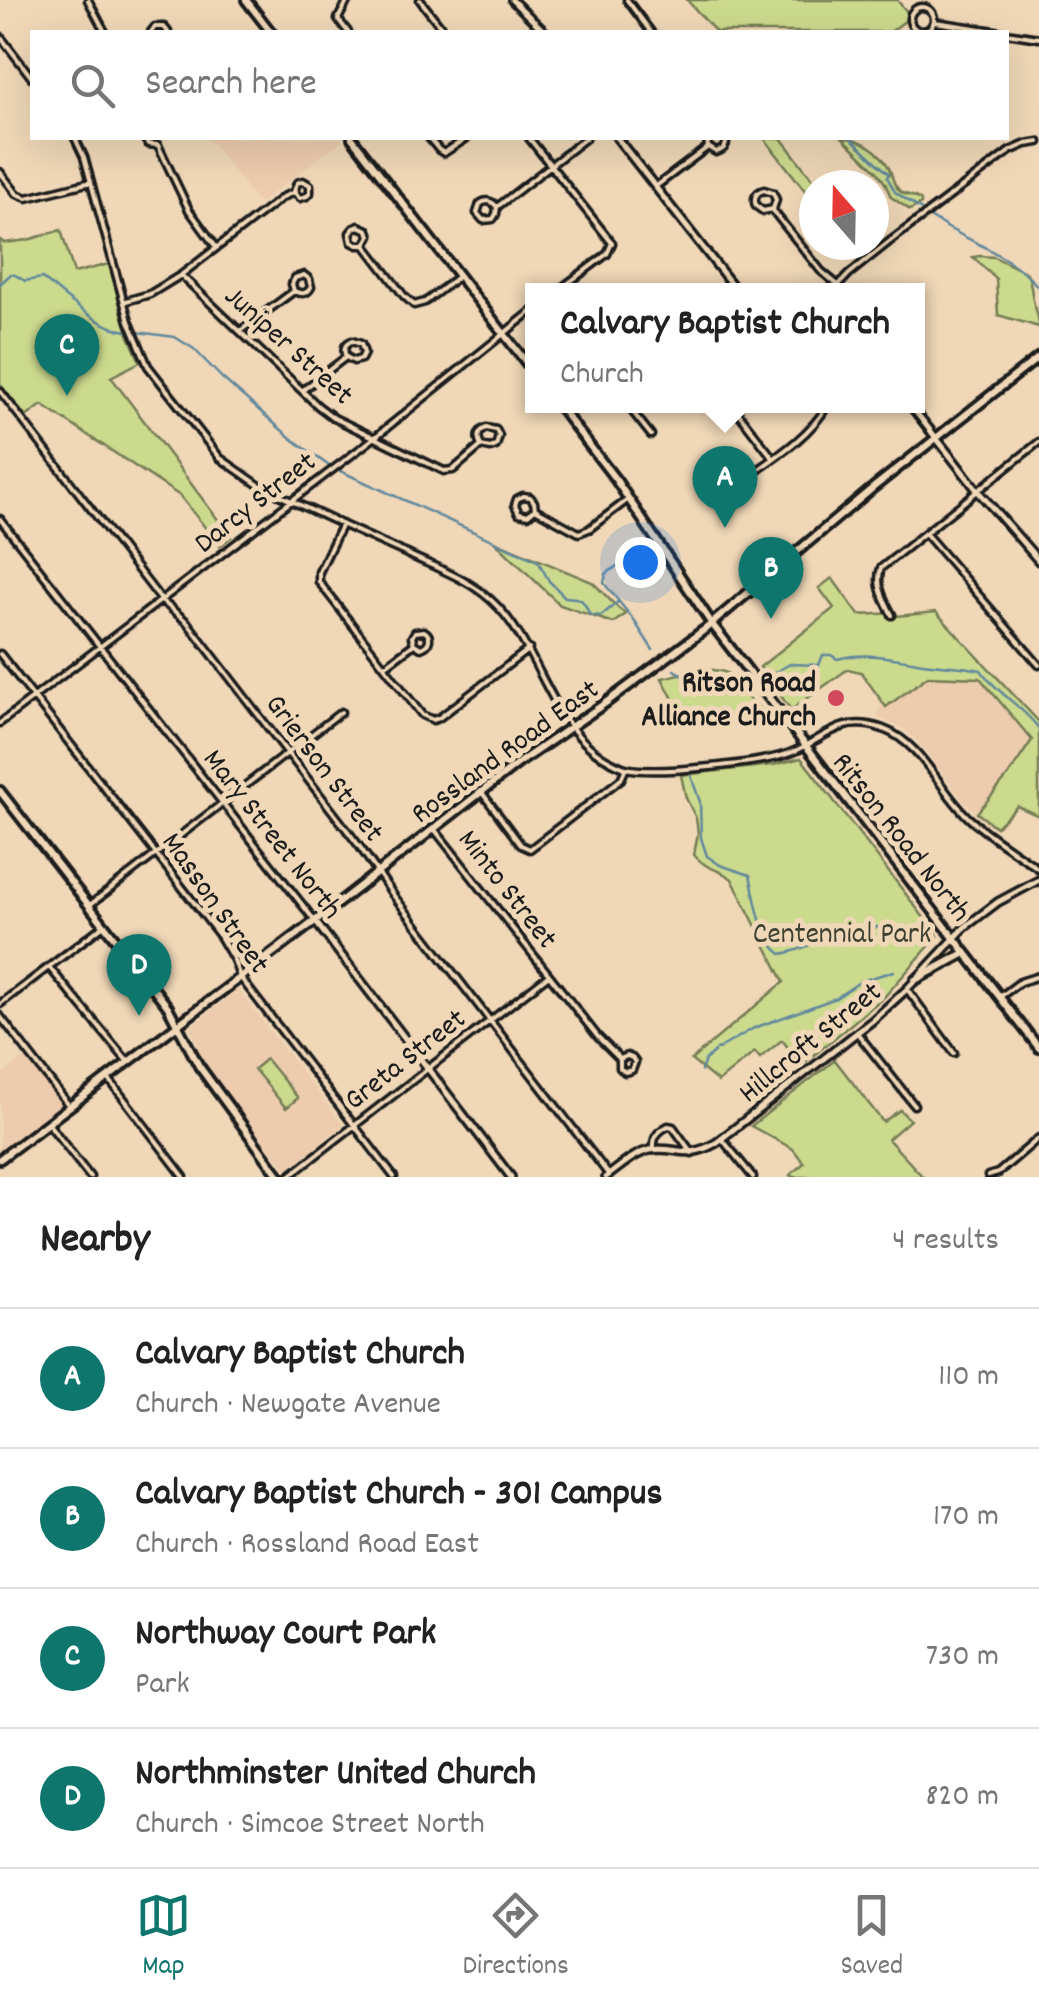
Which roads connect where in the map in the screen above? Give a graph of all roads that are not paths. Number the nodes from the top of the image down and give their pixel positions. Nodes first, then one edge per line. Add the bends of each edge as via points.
1 (88, 0) edge
2 (246, 0) edge
3 (348, 0) edge
4 (420, 0) edge
5 (513, 0) edge
6 (627, 0) edge
7 (935, 22) junction
8 (104, 30) edge
9 (269, 30) edge
10 (346, 30) edge
11 (443, 30) edge
12 (542, 30) edge
13 (650, 30) edge
14 (920, 30) edge
15 (925, 30) edge
16 (985, 30) edge
17 (1009, 34) edge
18 (0, 37) edge
19 (1039, 38) edge
20 (30, 75) edge
21 (76, 140) edge
22 (145, 140) edge
23 (354, 140) edge
24 (431, 140) edge
25 (464, 140) edge
26 (531, 140) edge
27 (584, 140) edge
28 (618, 140) edge
29 (707, 140) edge
30 (726, 140) edge
31 (1039, 142) edge
32 (708, 147) junction
33 (551, 166) junction
34 (0, 172) edge
35 (91, 182) junction
36 (655, 187) junction
37 (294, 192) dead end
38 (496, 208) junction
39 (772, 209) junction
40 (365, 245) dead end
41 (216, 246) junction
42 (181, 275) junction
43 (458, 276) junction
44 (568, 283) edge
45 (730, 283) edge
46 (832, 283) edge
47 (842, 283) edge
48 (294, 291) dead end
49 (124, 302) junction
50 (525, 316) edge
51 (240, 331) junction
52 (504, 333) junction
53 (1039, 357) edge
54 (346, 358) dead end
55 (525, 361) edge
56 (303, 390) junction
57 (0, 391) edge
58 (564, 413) edge
59 (634, 413) edge
60 (739, 413) edge
61 (823, 413) edge
62 (918, 413) edge
63 (651, 435) dead end
64 (938, 436) junction
65 (374, 438) junction
66 (1039, 442) edge
67 (481, 446) junction
68 (773, 458) junction
69 (738, 484) dead end
70 (977, 490) junction
71 (628, 499) junction
72 (292, 501) junction
73 (535, 510) junction
74 (0, 519) edge
75 (342, 524) junction
76 (925, 533) junction
77 (1039, 561) edge
78 (162, 601) junction
79 (892, 615) dead end
80 (712, 624) junction
81 (414, 644) dead end
82 (100, 648) junction
83 (529, 650) junction
84 (0, 654) edge
85 (1039, 665) edge
86 (384, 667) junction
87 (34, 698) junction
88 (341, 712) dead end
89 (0, 723) edge
90 (572, 726) junction
91 (804, 746) junction
92 (287, 752) junction
93 (626, 768) junction
94 (0, 790) edge
95 (481, 791) junction
96 (222, 802) junction
97 (433, 828) junction
98 (158, 854) junction
99 (1039, 869) edge
100 (377, 872) junction
101 (1039, 880) edge
102 (89, 905) junction
103 (315, 921) junction
104 (104, 925) junction
105 (954, 938) junction
106 (964, 952) junction
107 (49, 967) junction
108 (548, 975) junction
109 (1039, 976) edge
110 (240, 977) junction
111 (915, 980) junction
112 (907, 989) junction
113 (1000, 997) junction
114 (0, 1004) edge
115 (0, 1016) edge
116 (490, 1020) junction
117 (178, 1024) junction
118 (857, 1033) junction
119 (1039, 1048) edge
120 (954, 1052) dead end
121 (620, 1059) dead end
122 (128, 1062) junction
123 (428, 1069) junction
124 (108, 1078) junction
125 (914, 1104) dead end
126 (70, 1107) junction
127 (48, 1123) junction
128 (354, 1125) junction
129 (722, 1138) junction
130 (1039, 1138) edge
131 (654, 1150) junction
132 (692, 1153) junction
133 (0, 1159) edge
134 (277, 1176) edge
135 (608, 1176) edge
136 (749, 1176) edge
137 (988, 1176) edge
138 (90, 1177) edge
139 (184, 1177) edge
140 (288, 1177) edge
141 (394, 1177) edge
142 (511, 1177) edge

1 - 8 street
2 - 9 main road
3 - 10 street via 338,19
4 - 11 street
5 - 12 street
6 - 13 street
7 - 14 street via 930,11 916,10 910,18
7 - 15 street
7 - 16 street
17 - 19 street
18 - 20 street
21 - 35 street
22 - 41 street via 160,143 189,210
23 - 43 main road
24 - 25 street via 444,153
26 - 33 street
27 - 33 street
28 - 36 street
29 - 32 street
30 - 32 street via 722,150
31 - 47 street via 1010,151
32 - 36 street
33 - 38 street
33 - 44 street via 612,243
34 - 35 street via 27,198
35 - 49 street
36 - 45 street
37 - 41 street
38 - 38 street via 482,202 477,213 490,220
39 - 39 street via 773,192 758,193 756,206
39 - 46 street
40 - 43 street via 414,305
41 - 42 street
42 - 49 street
42 - 51 street, Juniper Street
43 - 52 main road
48 - 51 street
49 - 72 street via 148,366 201,436 242,475
50 - 52 street, Darcy Street
51 - 56 street, Juniper Street
52 - 55 main road
52 - 65 street, Darcy Street
53 - 64 main road, Rossland Road East
54 - 56 street
56 - 65 street, Juniper Street via 334,418
57 - 78 street, Grierson Street
58 - 71 main road, Ritson Road North
59 - 63 street
60 - 68 street
61 - 68 street
62 - 64 street
64 - 70 street
64 - 80 main road, Rossland Road East
65 - 67 street, Juniper Street via 449,472
65 - 72 street, Darcy Street
66 - 70 street
67 - 67 street via 480,432 496,430 496,446
68 - 69 street
70 - 76 street
70 - 77 street
71 - 73 street via 580,532
71 - 80 main road, Ritson Road North
72 - 75 street
72 - 78 street, Darcy Street
73 - 73 street via 519,514 517,499 530,497
74 - 82 street, Mary Street North
75 - 83 street via 478,589
75 - 86 street via 319,582
76 - 79 street via 881,568 878,586
76 - 85 street
78 - 82 street, Darcy Street
78 - 92 street, Grierson Street via 186,622
80 - 90 main road, Rossland Road East
80 - 91 main road, Ritson Road North
81 - 86 street
82 - 87 street, Darcy Street
82 - 96 street, Mary Street North
83 - 86 street via 433,720
83 - 90 street
84 - 87 street, Masson Street
87 - 89 street, Darcy Street
87 - 98 street, Masson Street
88 - 92 street
90 - 93 street via 591,748
90 - 95 main road, Rossland Road East
91 - 93 street via 762,760
91 - 99 street via 844,726 894,734 972,821
91 - 105 main road, Ritson Road North
92 - 96 street
92 - 100 street, Grierson Street
93 - 95 street via 621,779 530,848
94 - 102 main road
95 - 97 main road, Rossland Road East
96 - 98 street
96 - 103 street, Mary Street North
97 - 100 main road, Rossland Road East
97 - 108 street, Minto Street
98 - 102 street
98 - 110 street, Masson Street via 220,936
100 - 103 main road, Rossland Road East
100 - 116 street, Grierson Street
101 - 105 street, Hillcroft Street
102 - 104 main road
103 - 110 main road, Rossland Road East
103 - 123 street, Mary Street North
104 - 107 street
104 - 117 main road
105 - 106 main road, Ritson Road North
105 - 111 street, Hillcroft Street
106 - 111 main road
106 - 113 main road, Ritson Road North
107 - 114 street
107 - 122 street
108 - 116 street, Greta Street
108 - 121 street, Minto Street
109 - 113 street
110 - 117 main road, Rossland Road East
110 - 128 street, Masson Street
111 - 112 street, Hillcroft Street
112 - 118 street, Hillcroft Street
112 - 120 street
113 - 119 main road, Ritson Road North
115 - 126 street
116 - 123 street, Greta Street
116 - 135 street, Grierson Street
117 - 122 main road, Rossland Road East
117 - 134 main road via 198,1066
118 - 125 street
118 - 129 street, Hillcroft Street
122 - 124 main road, Rossland Road East
123 - 128 street, Greta Street
123 - 142 street, Mary Street North
124 - 126 main road, Rossland Road East
124 - 139 street
126 - 127 main road, Rossland Road East
127 - 133 main road, Rossland Road East
127 - 138 street
128 - 140 street, Greta Street
128 - 141 street, Masson Street
129 - 132 street, Hillcroft Street
129 - 136 street
130 - 137 street
131 - 132 street
131 - 132 street via 656,1135 668,1126
131 - 135 street

